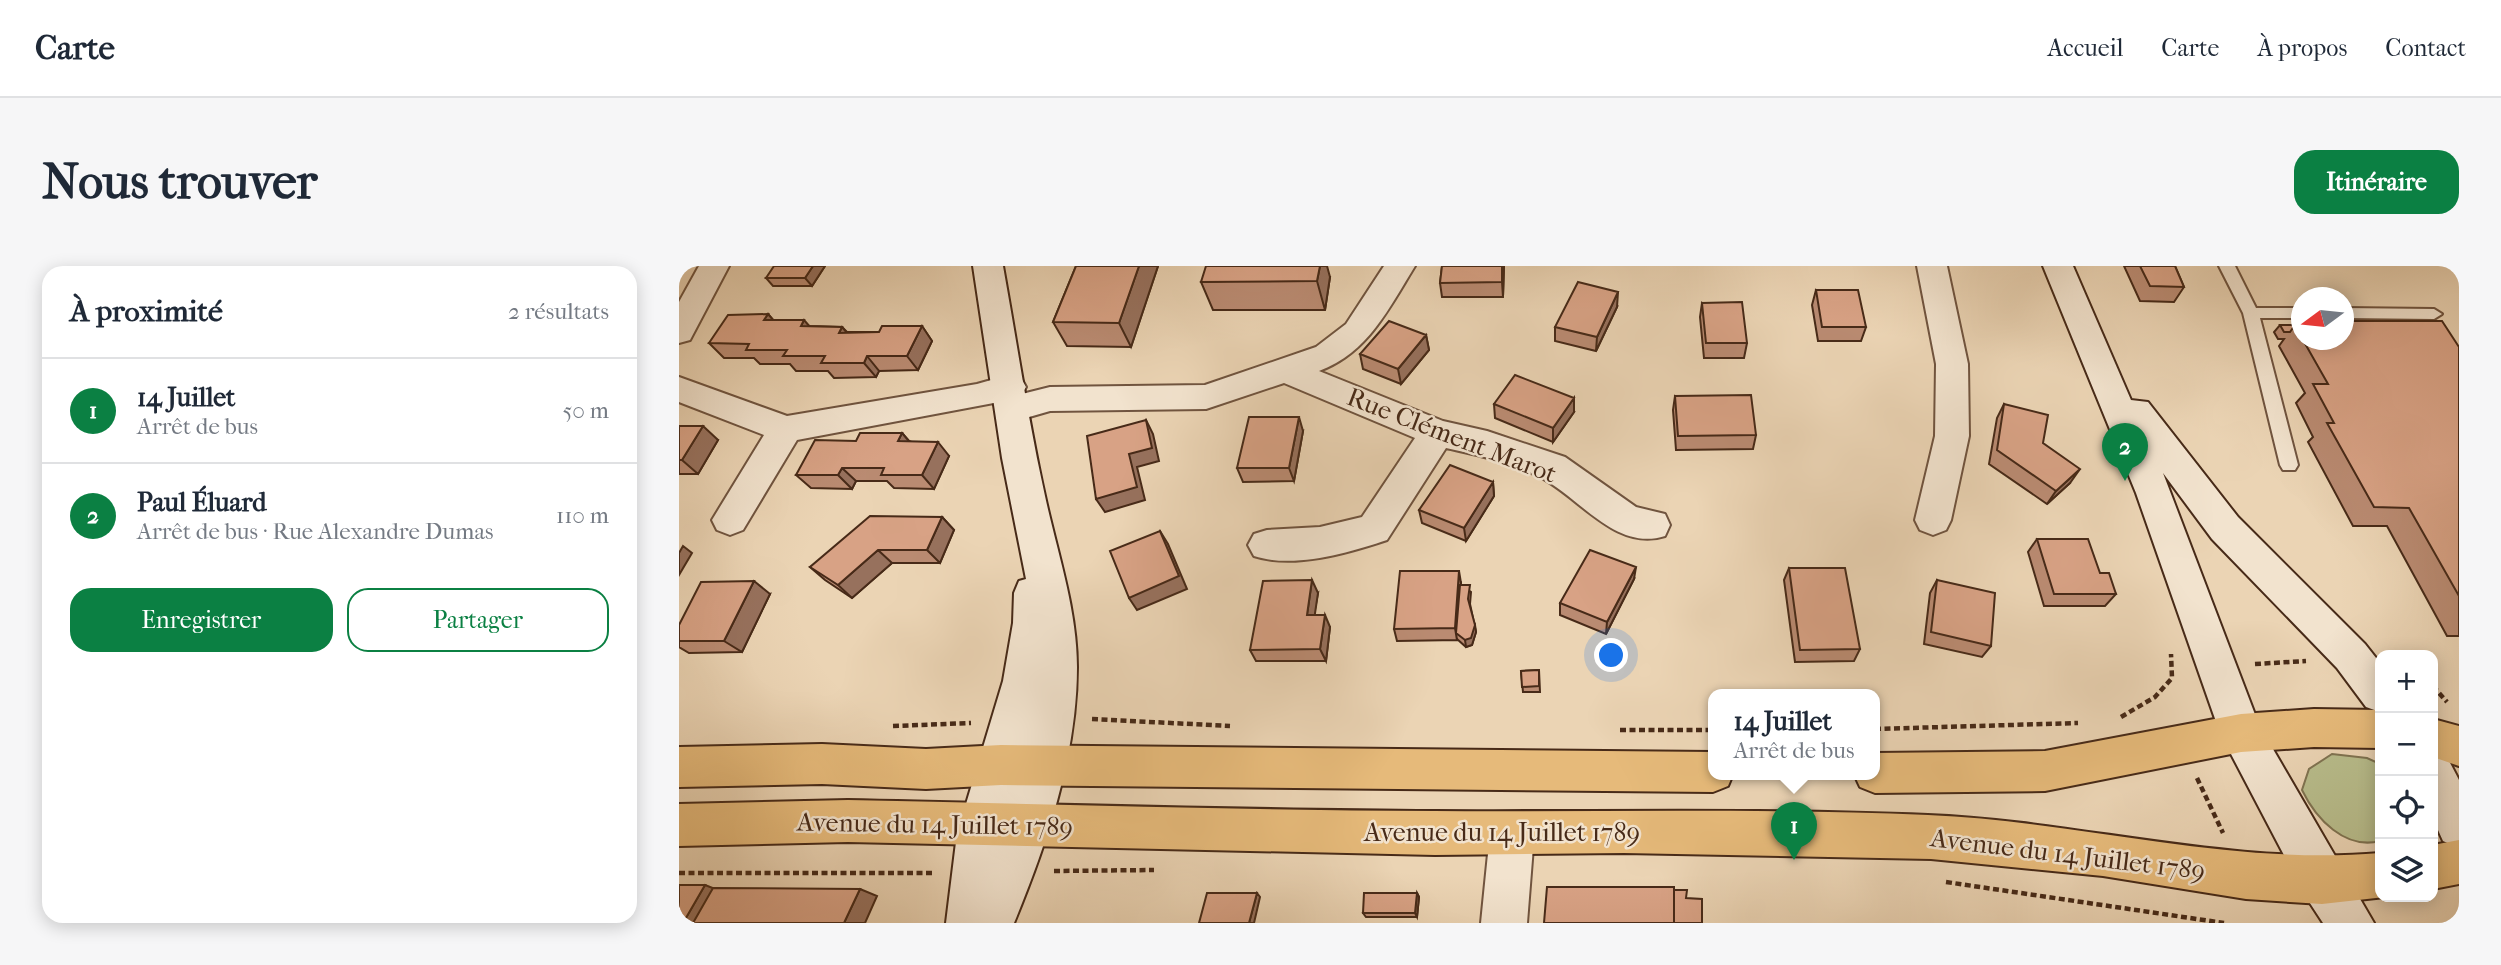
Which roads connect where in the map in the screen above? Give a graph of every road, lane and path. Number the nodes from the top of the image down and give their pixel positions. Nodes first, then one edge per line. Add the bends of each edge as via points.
1 (714, 266) edge
2 (988, 266) edge
3 (1400, 266) edge
4 (1931, 266) edge
5 (2058, 266) edge
6 (2227, 266) edge
7 (2251, 313) junction
8 (2291, 313) edge
9 (2354, 313) edge
10 (2434, 314) dead end
11 (679, 332) edge
12 (2100, 362) junction
13 (1285, 370) junction
14 (679, 389) edge
15 (1010, 398) junction
16 (786, 429) junction
17 (1437, 433) junction
18 (2289, 465) dead end
19 (730, 520) dead end
20 (1933, 520) dead end
21 (1032, 521) junction
22 (1652, 525) dead end
23 (1268, 545) dead end
24 (2170, 642) dead end
25 (2351, 656) junction
26 (2217, 665) junction
27 (2171, 666) junction
28 (2375, 687) edge
29 (2145, 703) junction
30 (1054, 718) junction
31 (2110, 722) dead end
32 (2082, 723) dead end
33 (1232, 726) dead end
34 (1880, 729) edge
35 (2375, 729) edge
36 (1617, 730) dead end
37 (1708, 730) edge
38 (2241, 733) junction
39 (2438, 740) edge
40 (2182, 745) junction
41 (2459, 746) edge
42 (1021, 766) junction
43 (679, 767) edge
44 (1708, 772) edge
45 (1880, 773) edge
46 (2434, 776) edge
47 (981, 824) junction
48 (679, 825) edge
49 (1026, 825) junction
50 (2459, 826) edge
51 (1512, 834) junction
52 (2459, 862) edge
53 (2438, 866) edge
54 (1160, 870) dead end
55 (679, 873) edge
56 (992, 874) junction
57 (2246, 876) junction
58 (2375, 876) edge
59 (1938, 880) dead end
60 (2322, 881) junction
61 (969, 923) edge
62 (991, 923) edge
63 (1504, 923) edge
64 (2224, 923) edge
65 (2351, 923) edge

1 - 11 street
2 - 15 street
3 - 13 street via 1357,332 1328,355
4 - 20 street via 1952,364 1952,436
5 - 12 street
6 - 7 lane
7 - 8 lane
7 - 18 lane
9 - 10 lane
12 - 25 street via 2225,528
12 - 26 street
13 - 15 street via 1206,397
13 - 17 street, Rue Clément Marot
14 - 16 street
15 - 16 street via 977,396
15 - 21 street
16 - 19 street
17 - 22 street, Rue Clément Marot via 1487,444 1552,467 1627,520
17 - 23 street via 1374,529 1320,542
21 - 30 street via 1056,626
21 - 42 street via 1034,614 1024,677
24 - 27 path
25 - 26 path
25 - 28 street
26 - 27 path
26 - 38 street
27 - 29 path via 2172,678
29 - 31 path
29 - 40 path
30 - 33 path
30 - 42 street
32 - 34 path
35 - 38 main road
36 - 37 path
38 - 40 main road
38 - 60 street
39 - 41 main road
40 - 45 main road via 2046,771
40 - 57 path
42 - 43 main road, Avenue du 14 Juillet 1789
42 - 44 main road, Avenue du 14 Juillet 1789
42 - 47 street
42 - 49 street
46 - 50 street
47 - 48 main road, Avenue du 14 Juillet 1789
47 - 49 main road, Avenue du 14 Juillet 1789
47 - 56 street
49 - 51 main road, Avenue du 14 Juillet 1789
49 - 56 street
51 - 57 main road, Avenue du 14 Juillet 1789 via 1624,831 1931,837 2103,854
51 - 63 street
52 - 53 main road
54 - 56 path
55 - 56 path
56 - 61 street
56 - 62 street
57 - 60 main road, Avenue du 14 Juillet 1789
58 - 60 main road, Avenue du 14 Juillet 1789
59 - 64 path via 2010,895
60 - 65 street

